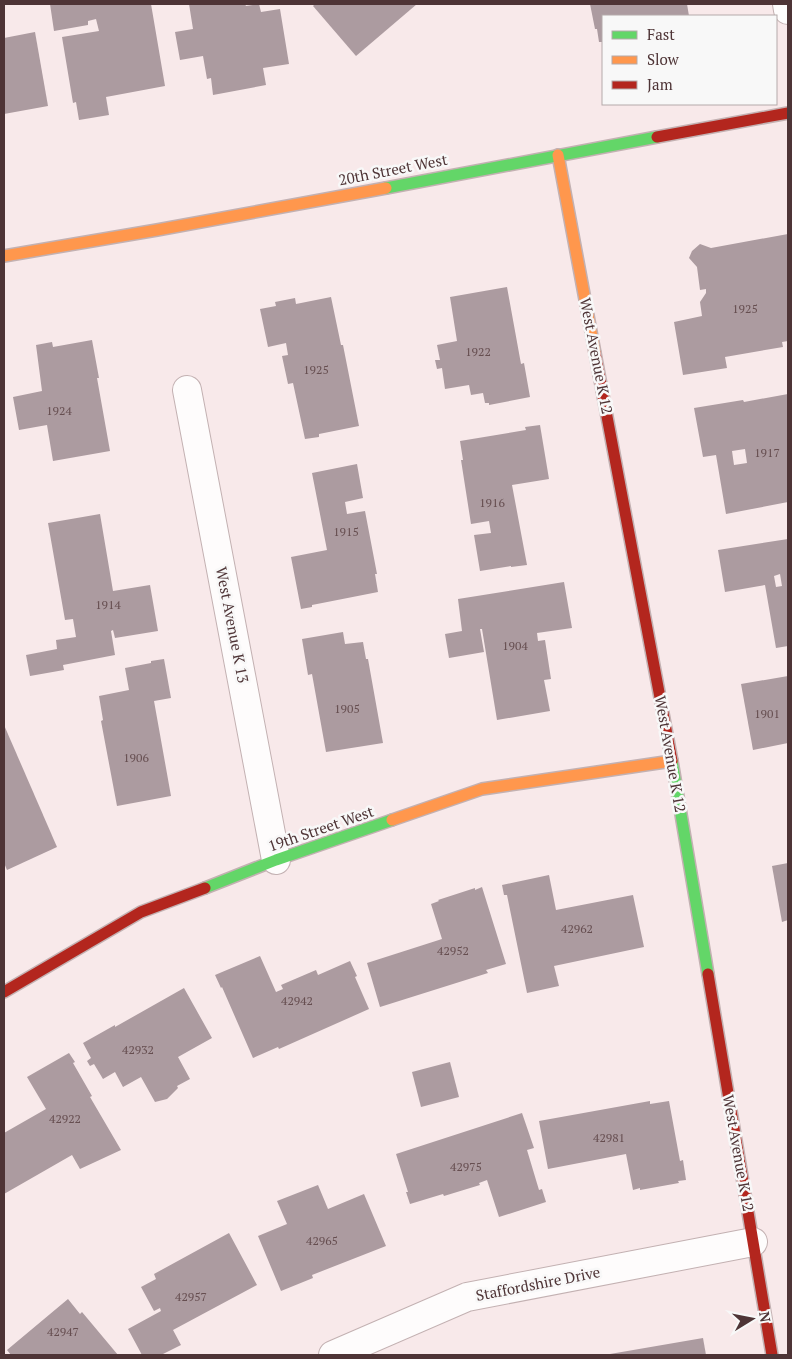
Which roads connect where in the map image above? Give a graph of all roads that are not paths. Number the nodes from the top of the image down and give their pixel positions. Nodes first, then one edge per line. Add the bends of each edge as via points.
1 (787, 4) edge
2 (788, 10) edge
3 (788, 113) edge
4 (558, 155) junction
5 (4, 256) edge
6 (187, 390) dead end
7 (672, 761) junction
8 (276, 860) junction
9 (4, 992) edge
10 (752, 1242) junction
11 (333, 1355) edge
12 (772, 1355) edge

1 - 2 street
3 - 4 street, 20th Street West
4 - 5 street, 20th Street West
4 - 7 street, West Avenue K 12
6 - 8 street, West Avenue K 13
7 - 8 street, 19th Street West via 482,789
7 - 10 street, West Avenue K 12
8 - 9 street, 19th Street West via 141,912
10 - 11 street, Staffordshire Drive via 467,1298
10 - 12 street, West Avenue K 12

